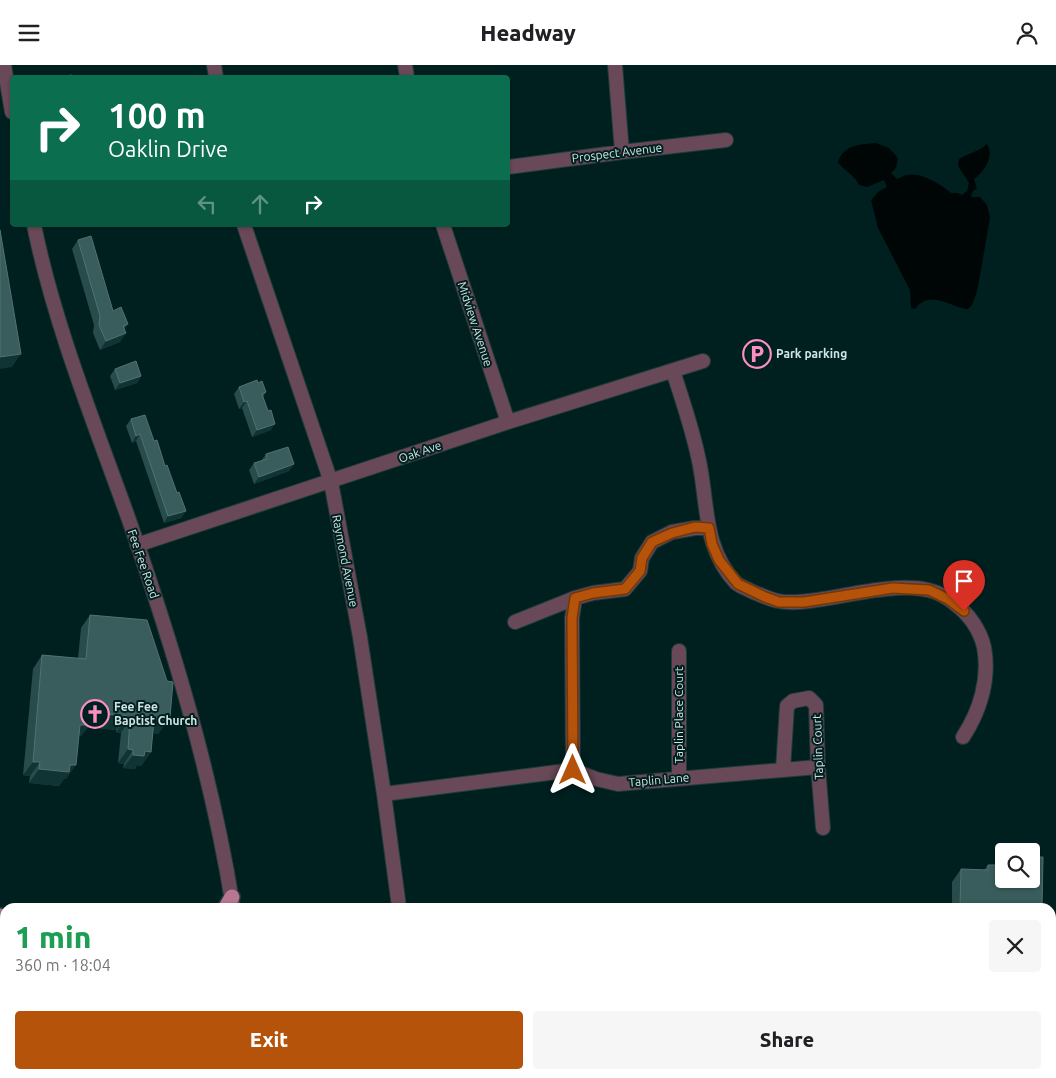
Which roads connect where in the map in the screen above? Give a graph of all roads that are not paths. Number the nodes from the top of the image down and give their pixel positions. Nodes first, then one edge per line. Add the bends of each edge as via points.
1 (615, 65) edge
2 (3, 74) edge
3 (10, 104) edge
4 (726, 140) dead end
5 (622, 152) junction
6 (510, 167) edge
7 (34, 227) edge
8 (245, 227) edge
9 (444, 227) edge
10 (703, 361) dead end
11 (673, 371) junction
12 (508, 422) junction
13 (331, 482) junction
14 (709, 528) junction
15 (137, 545) junction
16 (575, 598) junction
17 (515, 622) dead end
18 (679, 651) dead end
19 (963, 737) dead end
20 (818, 767) junction
21 (573, 770) junction
22 (783, 770) junction
23 (679, 778) junction
24 (384, 794) junction
25 (823, 828) dead end
26 (231, 903) edge
27 (398, 903) edge

1 - 5 street
2 - 3 street
4 - 5 street, Prospect Avenue
5 - 6 street, Prospect Avenue
7 - 15 street, Fee Fee Road via 53,302
8 - 13 street, Raymond Avenue
9 - 12 street, Midview Avenue
10 - 11 street, Oak Ave
11 - 12 street, Oak Ave
11 - 14 street via 701,467
12 - 13 street, Oak Ave
13 - 15 street, Oak Ave
13 - 24 street, Raymond Avenue via 360,637
14 - 16 street via 695,527 652,542 642,558 640,571 625,589
14 - 19 street via 719,560 738,584 779,602 804,602 893,588 929,590 964,611 983,643 986,676 972,725
15 - 26 street, Fee Fee Road via 192,719 216,817
16 - 17 street
16 - 21 street via 572,618
18 - 23 street, Taplin Place Court
20 - 22 street, Taplin Lane
20 - 22 street, Taplin Court via 816,705 809,698 800,698 787,706
20 - 25 street, Taplin Court
21 - 23 street, Taplin Lane via 618,784
21 - 24 street, Taplin Lane
22 - 23 street, Taplin Lane
24 - 27 street, Raymond Avenue

